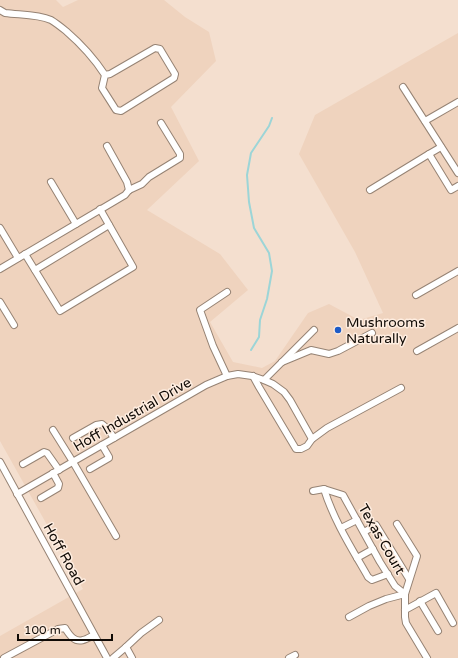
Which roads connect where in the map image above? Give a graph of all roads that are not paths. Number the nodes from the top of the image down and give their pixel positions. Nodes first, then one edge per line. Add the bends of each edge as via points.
1 (0, 10) edge
2 (105, 75) junction
3 (403, 87) dead end
4 (458, 102) edge
5 (425, 121) junction
6 (161, 123) dead end
7 (107, 146) dead end
8 (441, 147) junction
9 (429, 154) junction
10 (458, 173) edge
11 (51, 182) dead end
12 (458, 186) edge
13 (128, 190) junction
14 (370, 190) dead end
15 (100, 210) junction
16 (76, 224) junction
17 (109, 225) junction
18 (0, 228) edge
19 (25, 254) junction
20 (18, 258) junction
21 (0, 269) edge
22 (35, 270) junction
23 (458, 272) edge
24 (227, 292) dead end
25 (416, 296) dead end
26 (0, 302) edge
27 (14, 325) dead end
28 (458, 328) edge
29 (314, 330) dead end
30 (372, 333) dead end
31 (417, 351) dead end
32 (282, 362) junction
33 (227, 376) junction
34 (253, 376) junction
35 (264, 380) junction
36 (401, 388) dead end
37 (53, 430) dead end
38 (73, 438) dead end
39 (114, 438) junction
40 (312, 438) junction
41 (102, 445) junction
42 (0, 462) edge
43 (73, 462) junction
44 (23, 464) dead end
45 (90, 469) dead end
46 (59, 470) junction
47 (53, 473) junction
48 (324, 489) junction
49 (313, 491) dead end
50 (17, 494) junction
51 (41, 498) dead end
52 (357, 520) junction
53 (397, 524) dead end
54 (341, 528) junction
55 (364, 532) junction
56 (116, 536) dead end
57 (373, 549) junction
58 (357, 558) junction
59 (388, 574) junction
60 (409, 579) junction
61 (405, 594) junction
62 (420, 601) junction
63 (404, 610) junction
64 (349, 617) dead end
65 (159, 620) dead end
66 (453, 623) dead end
67 (438, 631) dead end
68 (94, 635) junction
69 (126, 648) junction
70 (4, 658) edge
71 (107, 658) edge
72 (113, 658) edge
73 (132, 658) edge
74 (427, 658) edge

1 - 2 street via 51,20 93,58
2 - 2 street via 155,48 160,49 175,74 174,78 121,111 116,110 102,88
3 - 5 street
4 - 5 street
5 - 8 street
6 - 13 street via 180,158 142,184
7 - 13 street via 127,182
8 - 9 street
8 - 10 street
9 - 12 street via 451,190
9 - 14 street
11 - 16 street
13 - 15 street via 125,195
15 - 16 street
15 - 17 street
16 - 19 street
17 - 22 street
17 - 22 street via 134,267 60,311
18 - 20 street
19 - 20 street
19 - 22 street
20 - 21 street
23 - 25 street
24 - 33 street via 200,310
26 - 27 street
28 - 31 street
29 - 32 street
30 - 32 street via 338,352 329,354 311,350
32 - 35 street
33 - 34 street, Hoff Industrial Drive
33 - 39 street, Hoff Industrial Drive
34 - 35 street, Hoff Industrial Drive
34 - 40 street via 296,449 307,446
35 - 40 street, Hoff Industrial Drive via 284,392
36 - 40 street
37 - 43 street
38 - 39 street via 102,424
39 - 41 street, Hoff Industrial Drive
41 - 43 street, Hoff Industrial Drive
41 - 45 street via 110,457
42 - 50 street, Hoff Road
43 - 46 street, Hoff Industrial Drive
43 - 56 street
44 - 46 street via 44,452
46 - 47 street, Hoff Industrial Drive
47 - 50 street, Hoff Industrial Drive
47 - 51 street via 59,486
48 - 49 street
48 - 52 street, Texas Court via 343,495
48 - 54 street
50 - 68 street, Hoff Road
52 - 54 street
52 - 55 street, Texas Court
53 - 60 street via 417,556
54 - 58 street
55 - 57 street, Texas Court
55 - 60 street via 376,524
57 - 58 street
57 - 59 street, Texas Court
58 - 59 street via 372,580
59 - 61 street, Texas Court via 395,586
60 - 61 street
61 - 63 street, Texas Court
61 - 64 street via 386,599
62 - 63 street
62 - 66 street via 436,593
62 - 67 street
63 - 74 street, Texas Court via 406,623
65 - 69 street
68 - 70 street via 79,641 65,628 61,628
68 - 71 street, Hoff Road
69 - 72 street
69 - 73 street

